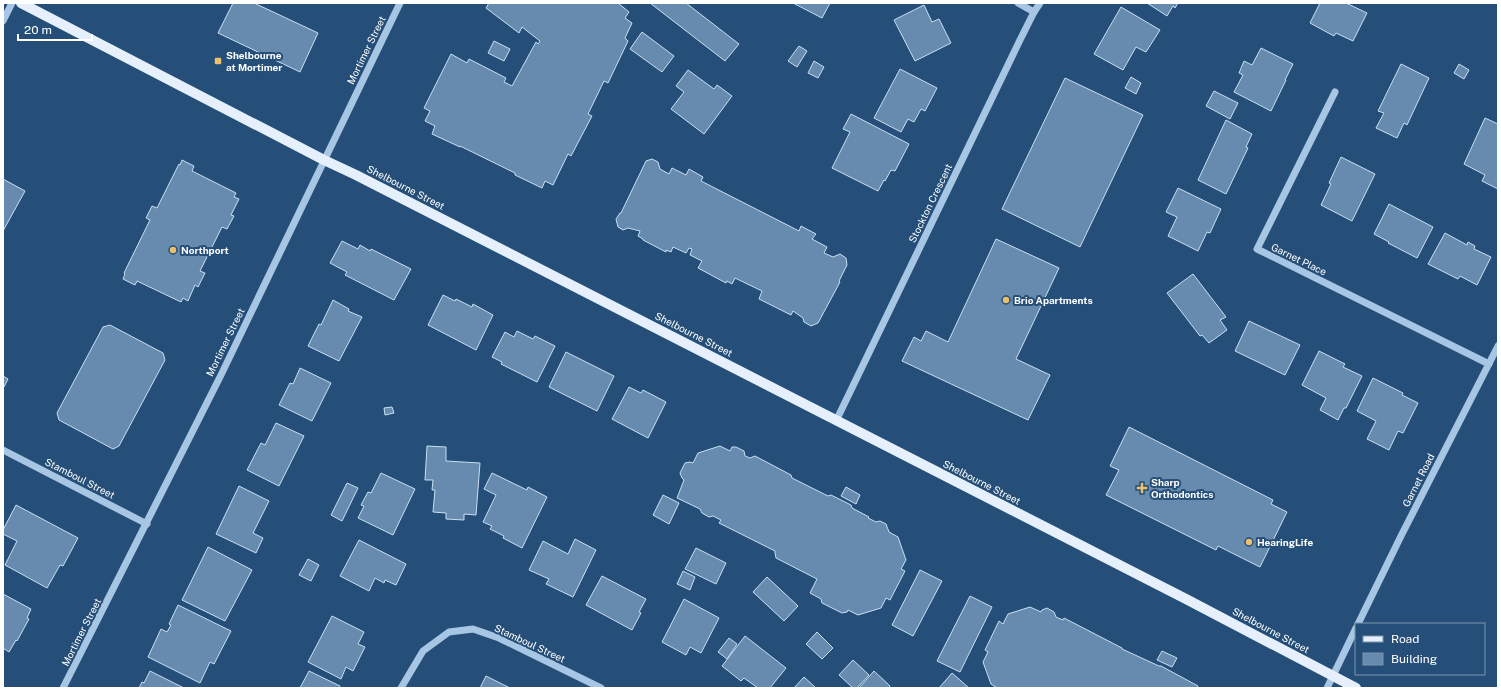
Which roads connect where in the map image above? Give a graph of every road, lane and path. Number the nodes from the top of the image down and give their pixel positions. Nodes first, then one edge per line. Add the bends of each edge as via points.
1 (12, 3) edge
2 (21, 3) edge
3 (400, 3) edge
4 (1018, 3) edge
5 (1040, 3) edge
6 (1034, 12) junction
7 (3, 21) edge
8 (1335, 92) dead end
9 (324, 160) junction
10 (1498, 346) edge
11 (1490, 364) junction
12 (836, 421) junction
13 (3, 450) edge
14 (147, 524) junction
15 (1358, 623) edge
16 (1355, 630) edge
17 (1333, 676) junction
18 (63, 688) edge
19 (401, 688) edge
20 (601, 688) edge
21 (1327, 688) edge
22 (1356, 688) edge

1 - 7 street
2 - 9 main road, Shelbourne Street
3 - 9 street, Mortimer Street
4 - 6 street
5 - 6 street, Stockton Crescent
6 - 12 street, Stockton Crescent
8 - 11 street, Garnet Place via 1257,249
9 - 12 main road, Shelbourne Street
9 - 14 street, Mortimer Street
10 - 11 street, Garnet Road
11 - 15 street, Garnet Road
12 - 17 main road, Shelbourne Street
13 - 14 street, Stamboul Street
14 - 18 street, Mortimer Street
16 - 17 street
17 - 21 street
17 - 22 main road, Shelbourne Street
19 - 20 street, Stamboul Street via 423,651 449,632 472,629 499,638

